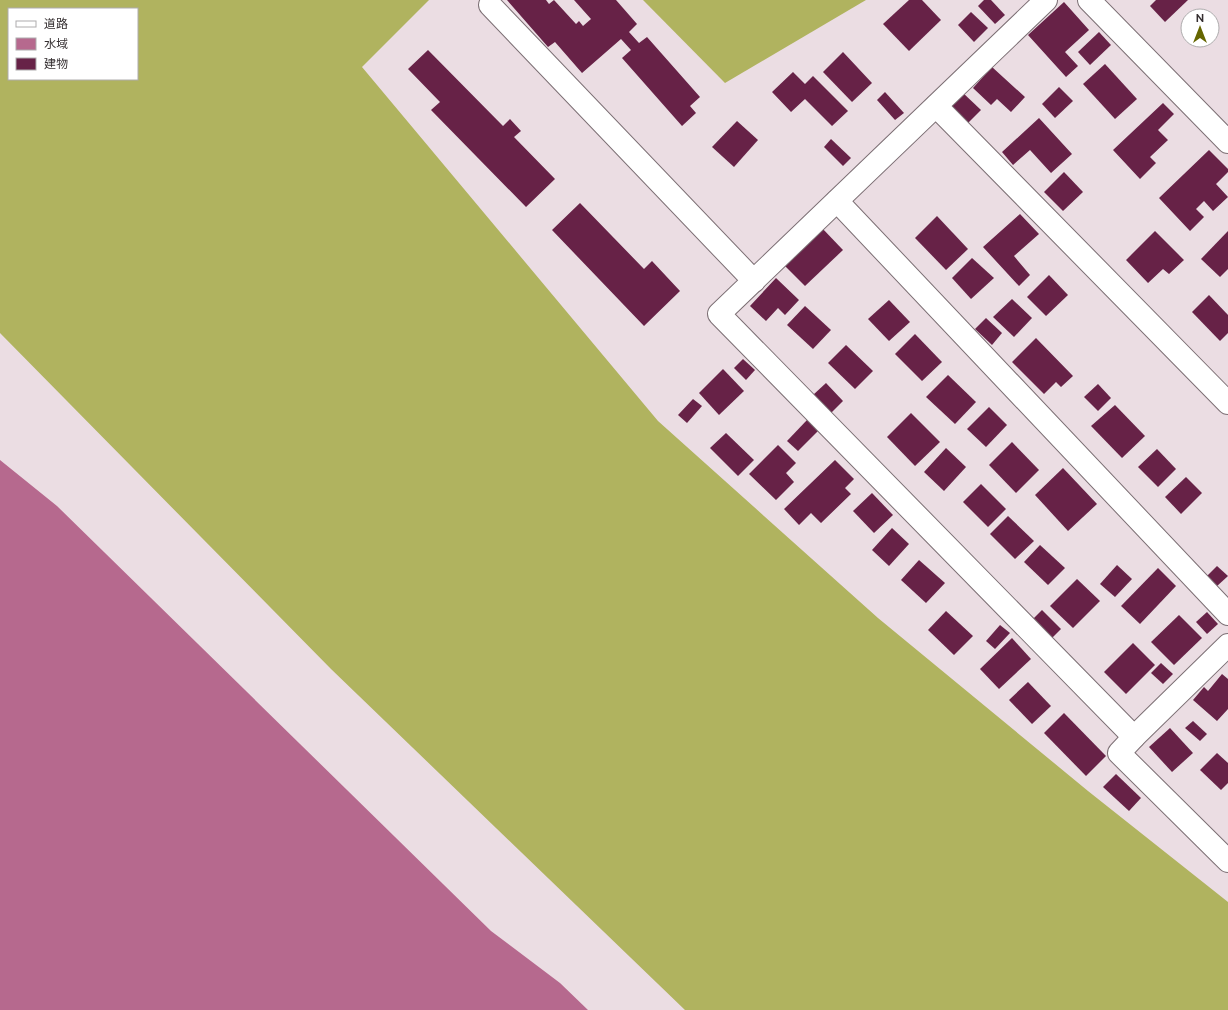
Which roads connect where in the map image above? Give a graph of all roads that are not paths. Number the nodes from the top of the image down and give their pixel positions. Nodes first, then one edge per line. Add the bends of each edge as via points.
1 (1046, 0) edge
2 (1089, 0) edge
3 (490, 5) dead end
4 (936, 106) junction
5 (1228, 142) edge
6 (837, 201) junction
7 (754, 280) junction
8 (1228, 403) edge
9 (1228, 614) edge
10 (1228, 645) edge
11 (1134, 737) junction
12 (1228, 861) edge

1 - 4 street
2 - 5 street
3 - 7 street
4 - 6 street
4 - 8 street
6 - 7 street
6 - 9 street
7 - 11 street via 719,314
10 - 11 street
11 - 12 street via 1119,753

